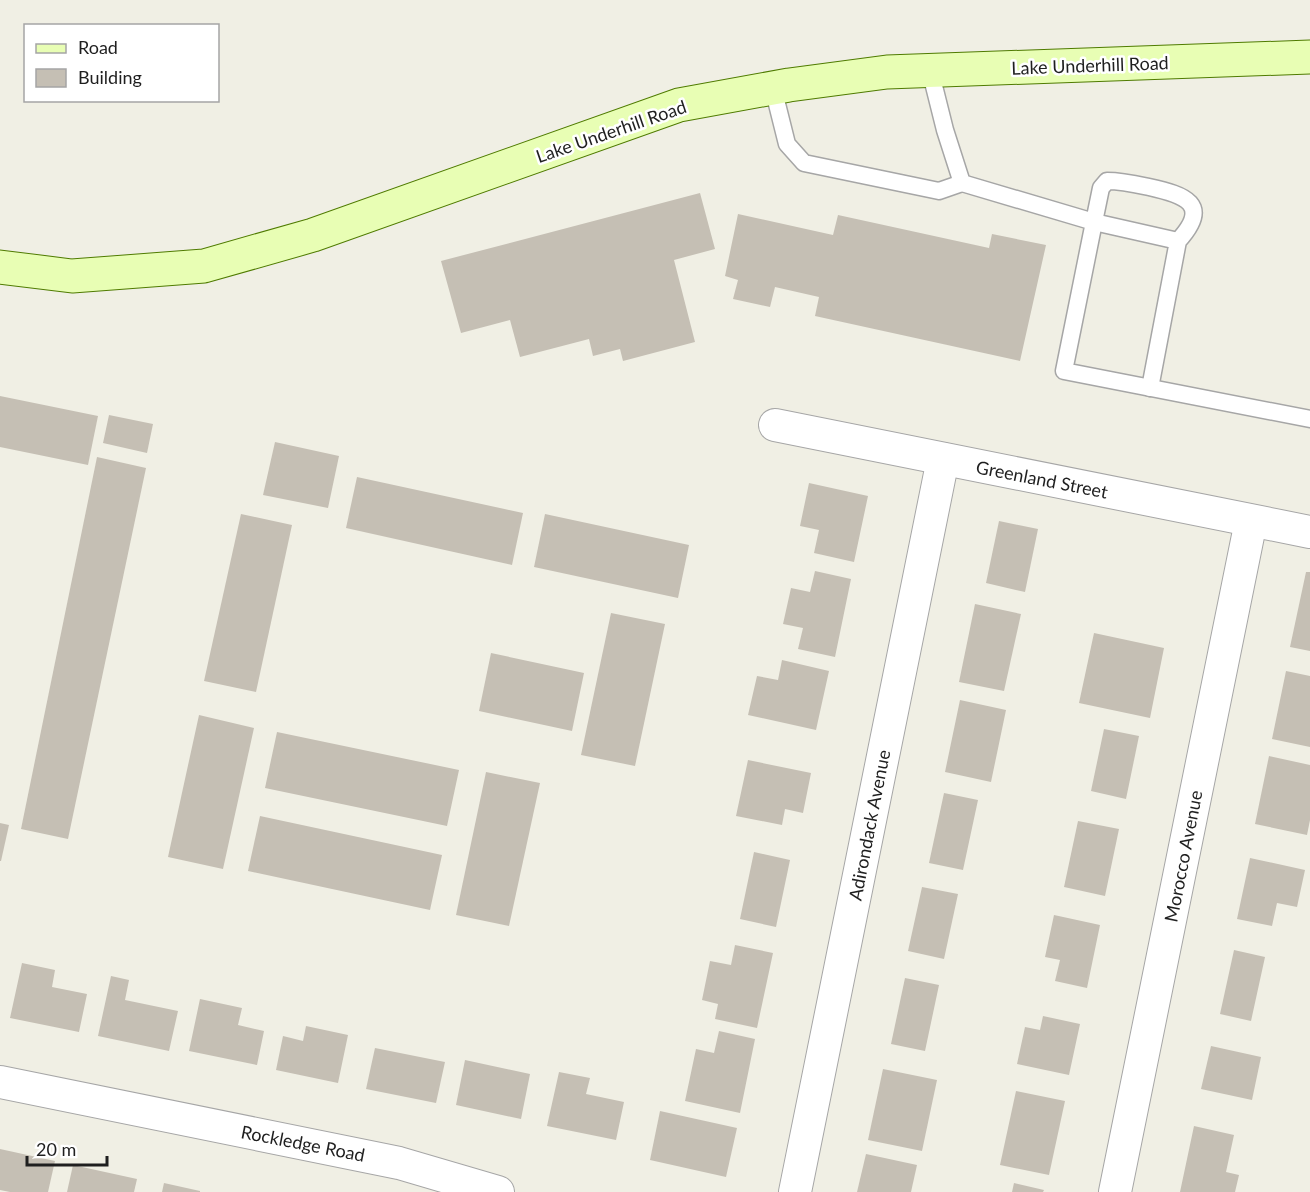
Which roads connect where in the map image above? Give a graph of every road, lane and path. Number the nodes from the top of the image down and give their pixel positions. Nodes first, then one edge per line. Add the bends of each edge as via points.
1 (1310, 57) edge
2 (930, 70) junction
3 (773, 88) junction
4 (962, 183) junction
5 (1094, 222) junction
6 (1178, 241) junction
7 (0, 267) edge
8 (1150, 388) junction
9 (1310, 419) edge
10 (775, 425) dead end
11 (942, 459) junction
12 (1251, 521) junction
13 (1310, 532) edge
14 (0, 1082) edge
15 (498, 1192) edge
16 (795, 1192) edge
17 (1115, 1192) edge

1 - 2 main road, Lake Underhill Road
2 - 3 main road, Lake Underhill Road
2 - 4 lane
3 - 4 lane via 787,144 804,164 939,190
3 - 7 main road, Lake Underhill Road via 679,105 313,235 204,266 72,276
4 - 5 lane
5 - 6 lane
5 - 6 lane via 1101,188 1107,181 1176,193 1186,198 1194,216 1190,228
5 - 8 lane via 1064,371
6 - 8 lane
8 - 9 lane
10 - 11 street, Greenland Street
11 - 12 street, Greenland Street
11 - 16 street, Adirondack Avenue
12 - 13 street, Greenland Street
12 - 17 street, Morocco Avenue
14 - 15 street, Rockledge Road via 399,1163

